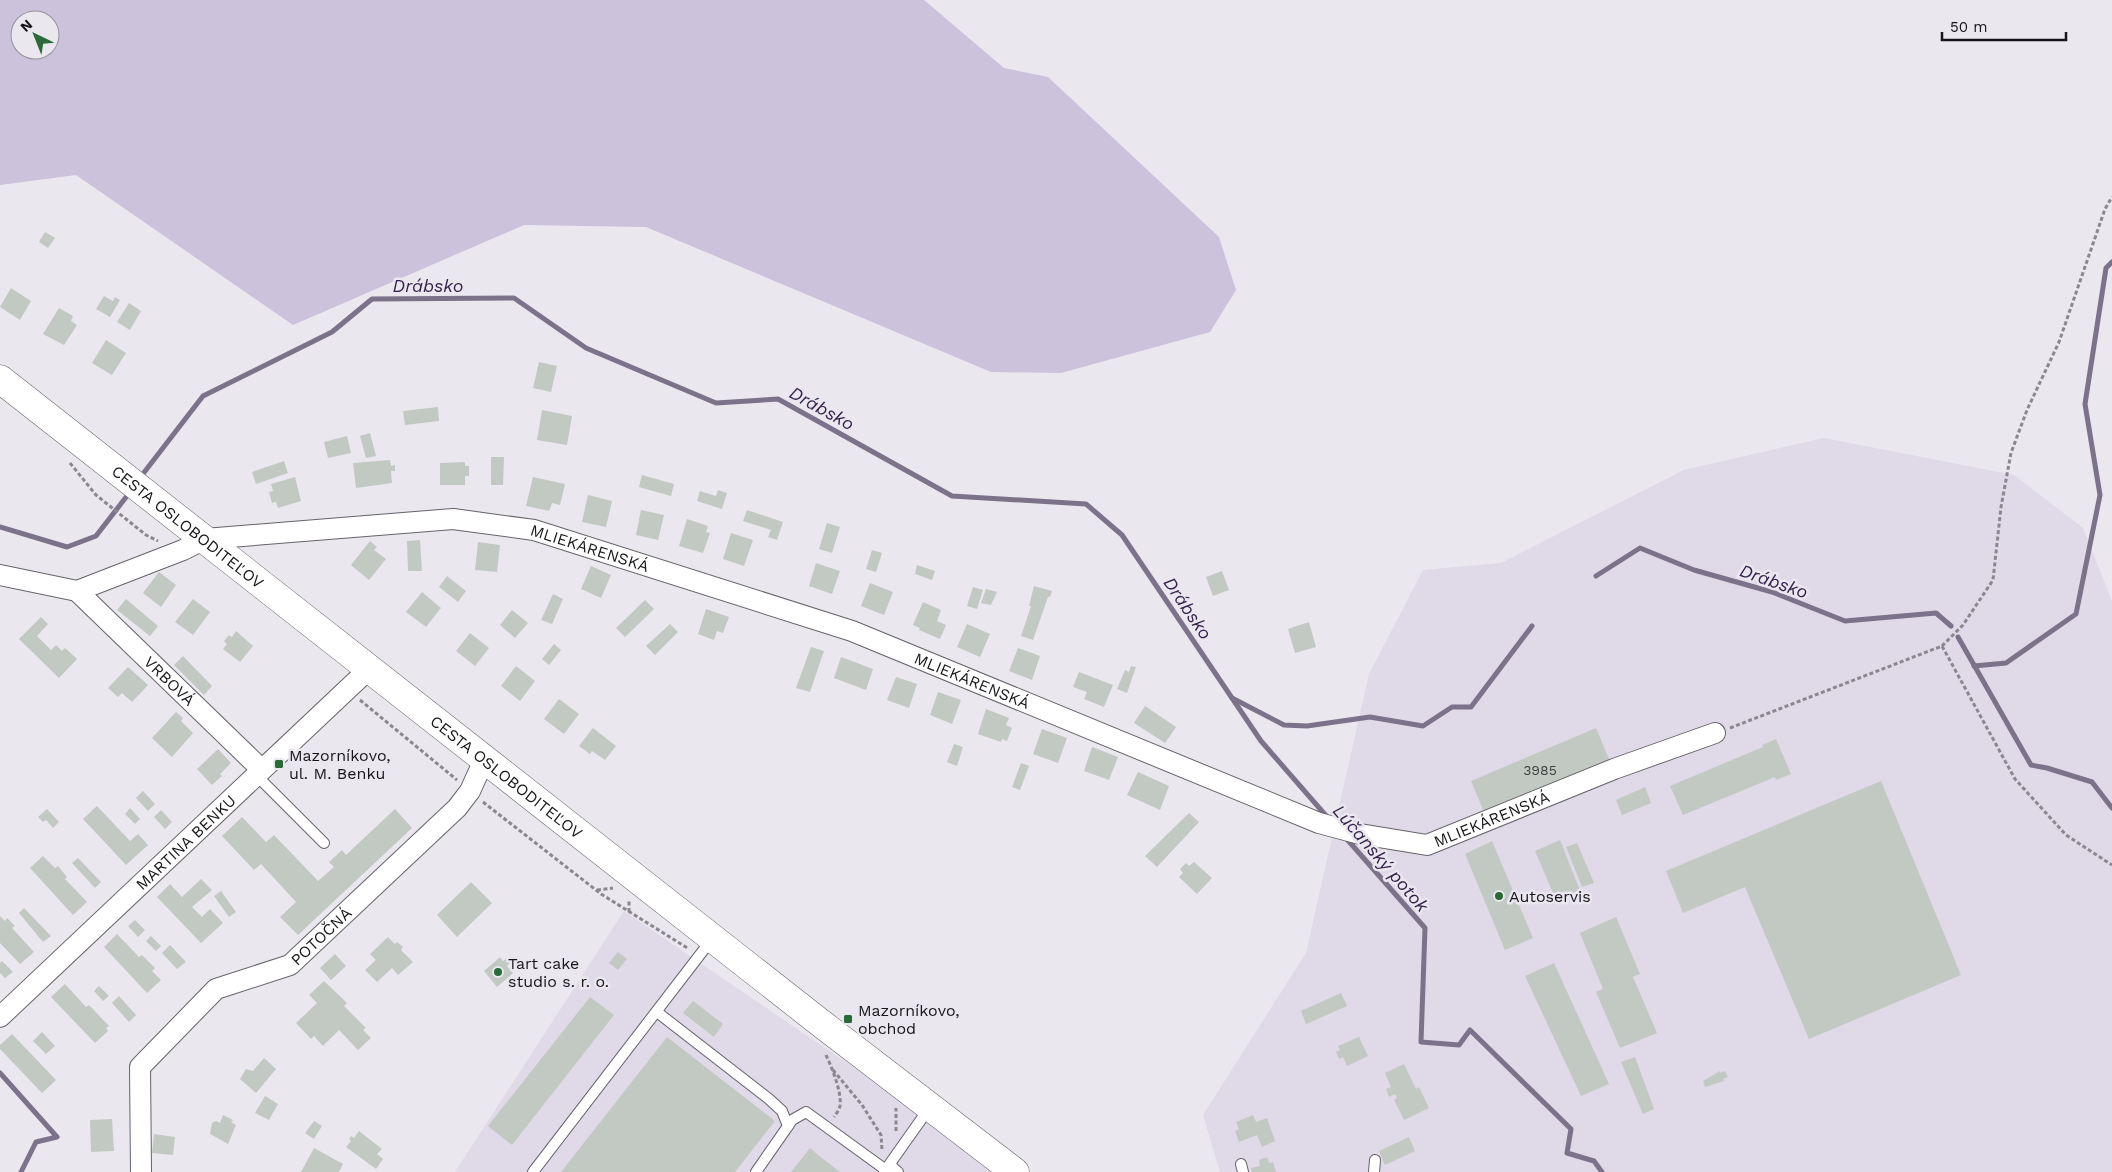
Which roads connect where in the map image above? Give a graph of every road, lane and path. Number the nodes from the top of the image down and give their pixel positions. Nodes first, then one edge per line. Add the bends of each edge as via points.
1 (2112, 197) edge
2 (0, 379) edge
3 (96, 495) dead end
4 (132, 523) dead end
5 (205, 539) junction
6 (0, 575) edge
7 (76, 592) junction
8 (1942, 646) junction
9 (370, 668) junction
10 (356, 696) dead end
11 (1715, 733) joint
12 (485, 758) junction
13 (258, 772) junction
14 (470, 791) junction
15 (324, 843) dead end
16 (2112, 865) edge
17 (618, 887) dead end
18 (596, 890) junction
19 (630, 897) dead end
20 (630, 912) junction
21 (703, 945) junction
22 (657, 1012) junction
23 (0, 1016) edge
24 (830, 1054) dead end
25 (833, 1070) junction
26 (891, 1102) dead end
27 (930, 1106) junction
28 (788, 1126) junction
29 (827, 1128) junction
30 (894, 1135) dead end
31 (888, 1147) dead end
32 (1376, 1160) dead end
33 (887, 1169) edge
34 (141, 1172) edge
35 (533, 1172) edge
36 (756, 1172) edge
37 (898, 1172) edge
38 (1015, 1172) edge
39 (1374, 1172) edge

1 - 8 path via 2058,342 2011,453 1993,580 1963,626
2 - 5 main road, CESTA OSLOBODITEĽOV
3 - 4 path
5 - 7 street
5 - 9 main road, CESTA OSLOBODITEĽOV
5 - 11 street, MLIEKÁRENSKÁ via 453,519 534,530 852,631 1319,823 1360,834 1428,845 1614,769
6 - 7 street
7 - 13 street, VRBOVÁ
8 - 11 path
8 - 16 path via 2014,779 2066,835
9 - 12 main road, CESTA OSLOBODITEĽOV
9 - 13 street, MARTINA BENKU
10 - 14 path
12 - 14 street, POTOČNÁ
12 - 21 main road, CESTA OSLOBODITEĽOV
13 - 15 lane
13 - 23 street, MARTINA BENKU
14 - 18 path
14 - 34 street, POTOČNÁ via 457,808 290,965 216,989 140,1067
17 - 18 path
18 - 20 path
19 - 20 path
20 - 21 path
21 - 22 lane
21 - 27 main road, CESTA OSLOBODITEĽOV
22 - 28 lane via 769,1099 782,1112
22 - 35 lane
24 - 25 path via 822,1048
25 - 29 path via 840,1108
25 - 31 path via 862,1105 881,1135 881,1152
26 - 30 path via 898,1112
27 - 33 lane
27 - 38 main road, CESTA OSLOBODITEĽOV
28 - 29 lane via 806,1112
28 - 36 lane
29 - 33 lane
32 - 39 lane
33 - 37 lane

